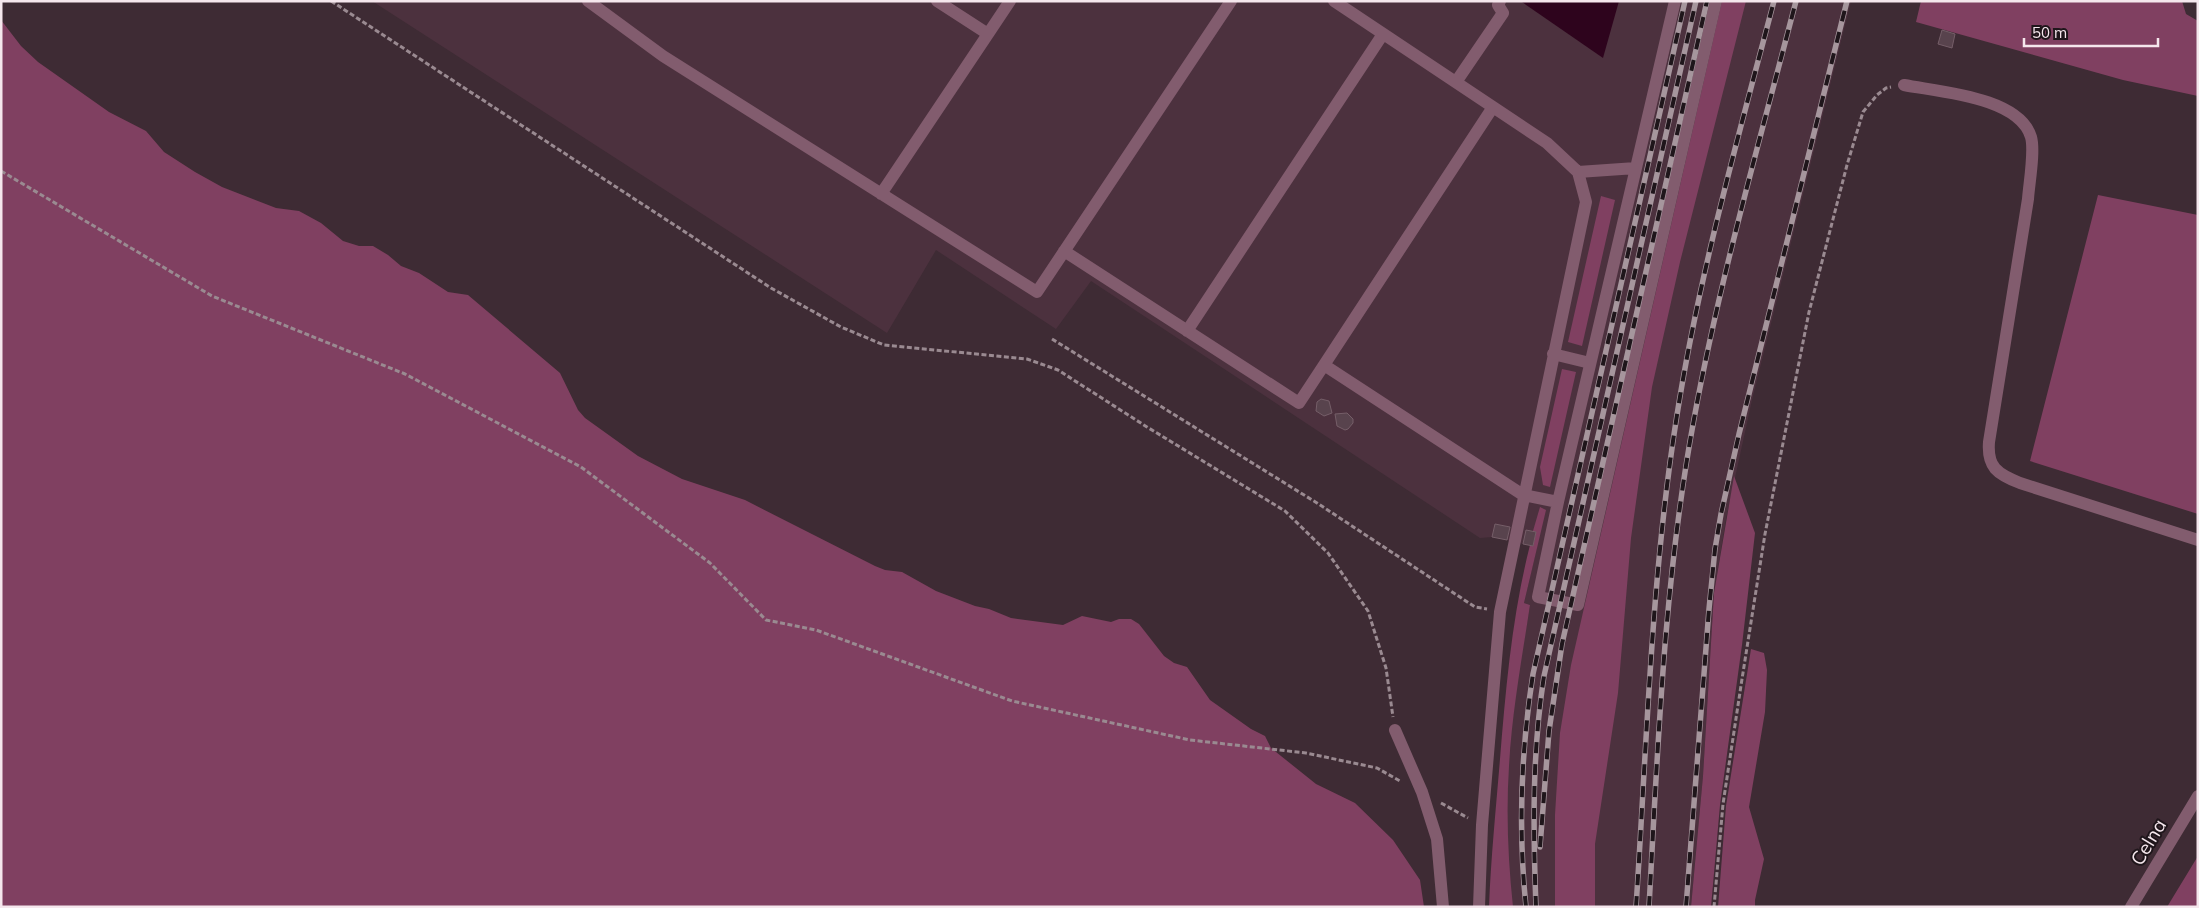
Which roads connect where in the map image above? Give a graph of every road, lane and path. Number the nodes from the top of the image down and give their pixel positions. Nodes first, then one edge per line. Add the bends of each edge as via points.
1 (331, 1) edge
2 (588, 1) edge
3 (1010, 1) edge
4 (1231, 1) edge
5 (1334, 1) edge
6 (1500, 1) edge
7 (1675, 1) edge
8 (1716, 1) edge
9 (938, 2) edge
10 (988, 34) junction
11 (1383, 34) junction
12 (1456, 82) junction
13 (1904, 85) joint
14 (1494, 107) junction
15 (1636, 168) junction
16 (1, 171) edge
17 (1578, 172) junction
18 (882, 194) junction
19 (1064, 251) junction
20 (1187, 331) junction
21 (1052, 339) dead end
22 (1553, 354) junction
23 (1590, 363) junction
24 (1324, 365) junction
25 (1524, 495) junction
26 (1558, 502) junction
27 (2198, 540) edge
28 (1500, 612) junction
29 (1395, 730) joint
30 (1422, 792) junction
31 (2198, 796) edge
32 (1482, 825) junction
33 (1443, 907) edge
34 (1479, 907) edge
35 (1714, 907) edge
36 (2131, 907) edge

1 - 29 path via 771,288 841,327 884,345 1027,359 1058,370 1285,511 1328,553 1368,611 1386,668
2 - 18 street via 663,56
3 - 10 street
4 - 19 street
5 - 11 street
6 - 12 street via 1498,5 1503,13
7 - 15 street
8 - 26 street via 1578,605 1538,596
9 - 10 street
10 - 18 street
11 - 12 street
11 - 20 street
12 - 14 street
13 - 27 street via 2004,108 2021,119 2031,138 2028,199 1989,442 1992,466 2020,483
13 - 35 path via 1886,88 1863,112 1809,312 1765,534 1723,804
14 - 17 street via 1547,143
14 - 24 street
15 - 17 street
15 - 23 street
16 - 30 path via 212,296 404,374 581,467 710,563 766,620 816,630 1012,701 1190,740 1306,753 1377,768
17 - 22 street via 1586,202
18 - 19 street via 1036,292
19 - 20 street
20 - 24 street via 1299,403
21 - 28 path via 1317,503 1475,607
22 - 23 street
22 - 25 street
23 - 26 street
24 - 25 street
25 - 26 street
25 - 28 street
28 - 32 street
29 - 30 street
30 - 32 path
30 - 33 street via 1437,839
31 - 36 street, Celna
32 - 34 street

